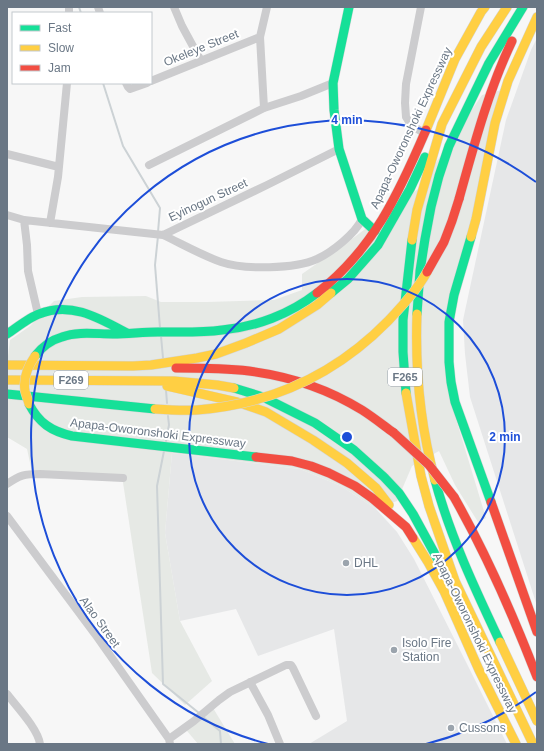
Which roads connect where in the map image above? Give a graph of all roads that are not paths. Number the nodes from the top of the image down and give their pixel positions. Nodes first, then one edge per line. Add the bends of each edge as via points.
1 (174, 7) edge
2 (267, 7) edge
3 (349, 7) edge
4 (421, 7) edge
5 (485, 7) edge
6 (507, 7) edge
7 (524, 7) edge
8 (529, 7) edge
9 (537, 17) edge
10 (260, 37) junction
11 (201, 61) junction
12 (152, 81) edge
13 (333, 83) junction
14 (67, 84) edge
15 (126, 84) edge
16 (144, 84) edge
17 (264, 108) junction
18 (442, 124) junction
19 (424, 133) junction
20 (339, 150) junction
21 (7, 154) edge
22 (149, 165) dead end
23 (59, 167) junction
24 (7, 215) edge
25 (362, 219) junction
26 (24, 220) junction
27 (50, 223) junction
28 (375, 231) junction
29 (163, 235) junction
30 (38, 314) junction
31 (7, 334) edge
32 (128, 334) junction
33 (7, 358) edge
34 (7, 365) edge
35 (56, 365) junction
36 (173, 365) junction
37 (7, 380) edge
38 (174, 384) junction
39 (7, 394) edge
40 (123, 478) dead end
41 (7, 484) edge
42 (7, 516) edge
43 (406, 527) junction
44 (455, 581) junction
45 (537, 632) edge
46 (537, 677) edge
47 (250, 682) junction
48 (7, 694) edge
49 (316, 716) dead end
50 (537, 721) edge
51 (169, 741) edge
52 (40, 744) edge
53 (280, 744) edge
54 (516, 744) edge
55 (533, 744) edge

1 - 11 street
2 - 10 street
3 - 13 main road
4 - 19 street via 406,84 405,103 406,116 411,125
5 - 19 main road, Apapa-Oworonshoki Expressway via 455,59
6 - 18 main road, Apapa-Oworonshoki Expressway / F265 via 481,48
7 - 50 main road, Apapa-Oworonshoki Expressway / F265 via 489,63 444,159 423,243 417,309 416,360 427,451 446,519 466,570
8 - 39 main road, bridge via 506,52 490,95 444,241 418,286 402,306 384,326 349,356 288,390 263,399 217,408 177,411
9 - 45 main road via 508,81 495,123 476,219 454,295 449,322 449,362 455,402
10 - 11 street, Okeleye Street
10 - 17 street
11 - 12 street, Okeleye Street
13 - 17 street
13 - 20 main road
14 - 23 street
15 - 16 street via 130,89
17 - 22 street
18 - 36 main road via 410,190 378,245 348,279 317,305 279,329 216,354
18 - 44 main road, Apapa-Oworonshoki Expressway / F265 via 417,210 412,237 403,320 403,352 406,394 421,476
19 - 28 main road, Apapa-Oworonshoki Expressway via 389,209
20 - 25 main road
20 - 29 street, Eyinogun Street
21 - 23 street
23 - 27 street
24 - 26 street, Eyinogun Street
25 - 28 main road
25 - 29 street via 354,232 318,259 279,267 245,267 222,262
26 - 27 street, Eyinogun Street
26 - 30 street via 28,271
27 - 29 street, Eyinogun Street
28 - 32 main road, Apapa-Oworonshoki Expressway via 334,278 313,296 289,311 260,323 232,329
30 - 31 main road
30 - 32 main road via 53,310 70,310 95,316
32 - 43 main road, Apapa-Oworonshoki Expressway, bridge via 77,334 53,340 43,347 29,365 25,377 25,391 29,404 38,419 53,430 72,436 271,458 311,466 355,486
33 - 35 main road
34 - 35 main road, F269
35 - 36 main road, F269
36 - 46 main road, bridge via 250,371 284,378 327,392 358,408 394,433 428,465 454,497 500,586
37 - 38 main road, F269 via 135,380
38 - 43 main road via 266,412 313,440 347,462 376,488
38 - 44 main road via 217,385 263,397 315,423 354,450 399,493 437,558
40 - 41 street via 26,474
42 - 51 street, Alao Street
43 - 54 main road, Apapa-Oworonshoki Expressway via 444,591
44 - 55 main road, Apapa-Oworonshoki Expressway / F265
47 - 49 street via 291,665
47 - 51 street via 219,700
47 - 53 street
48 - 52 street via 38,736

